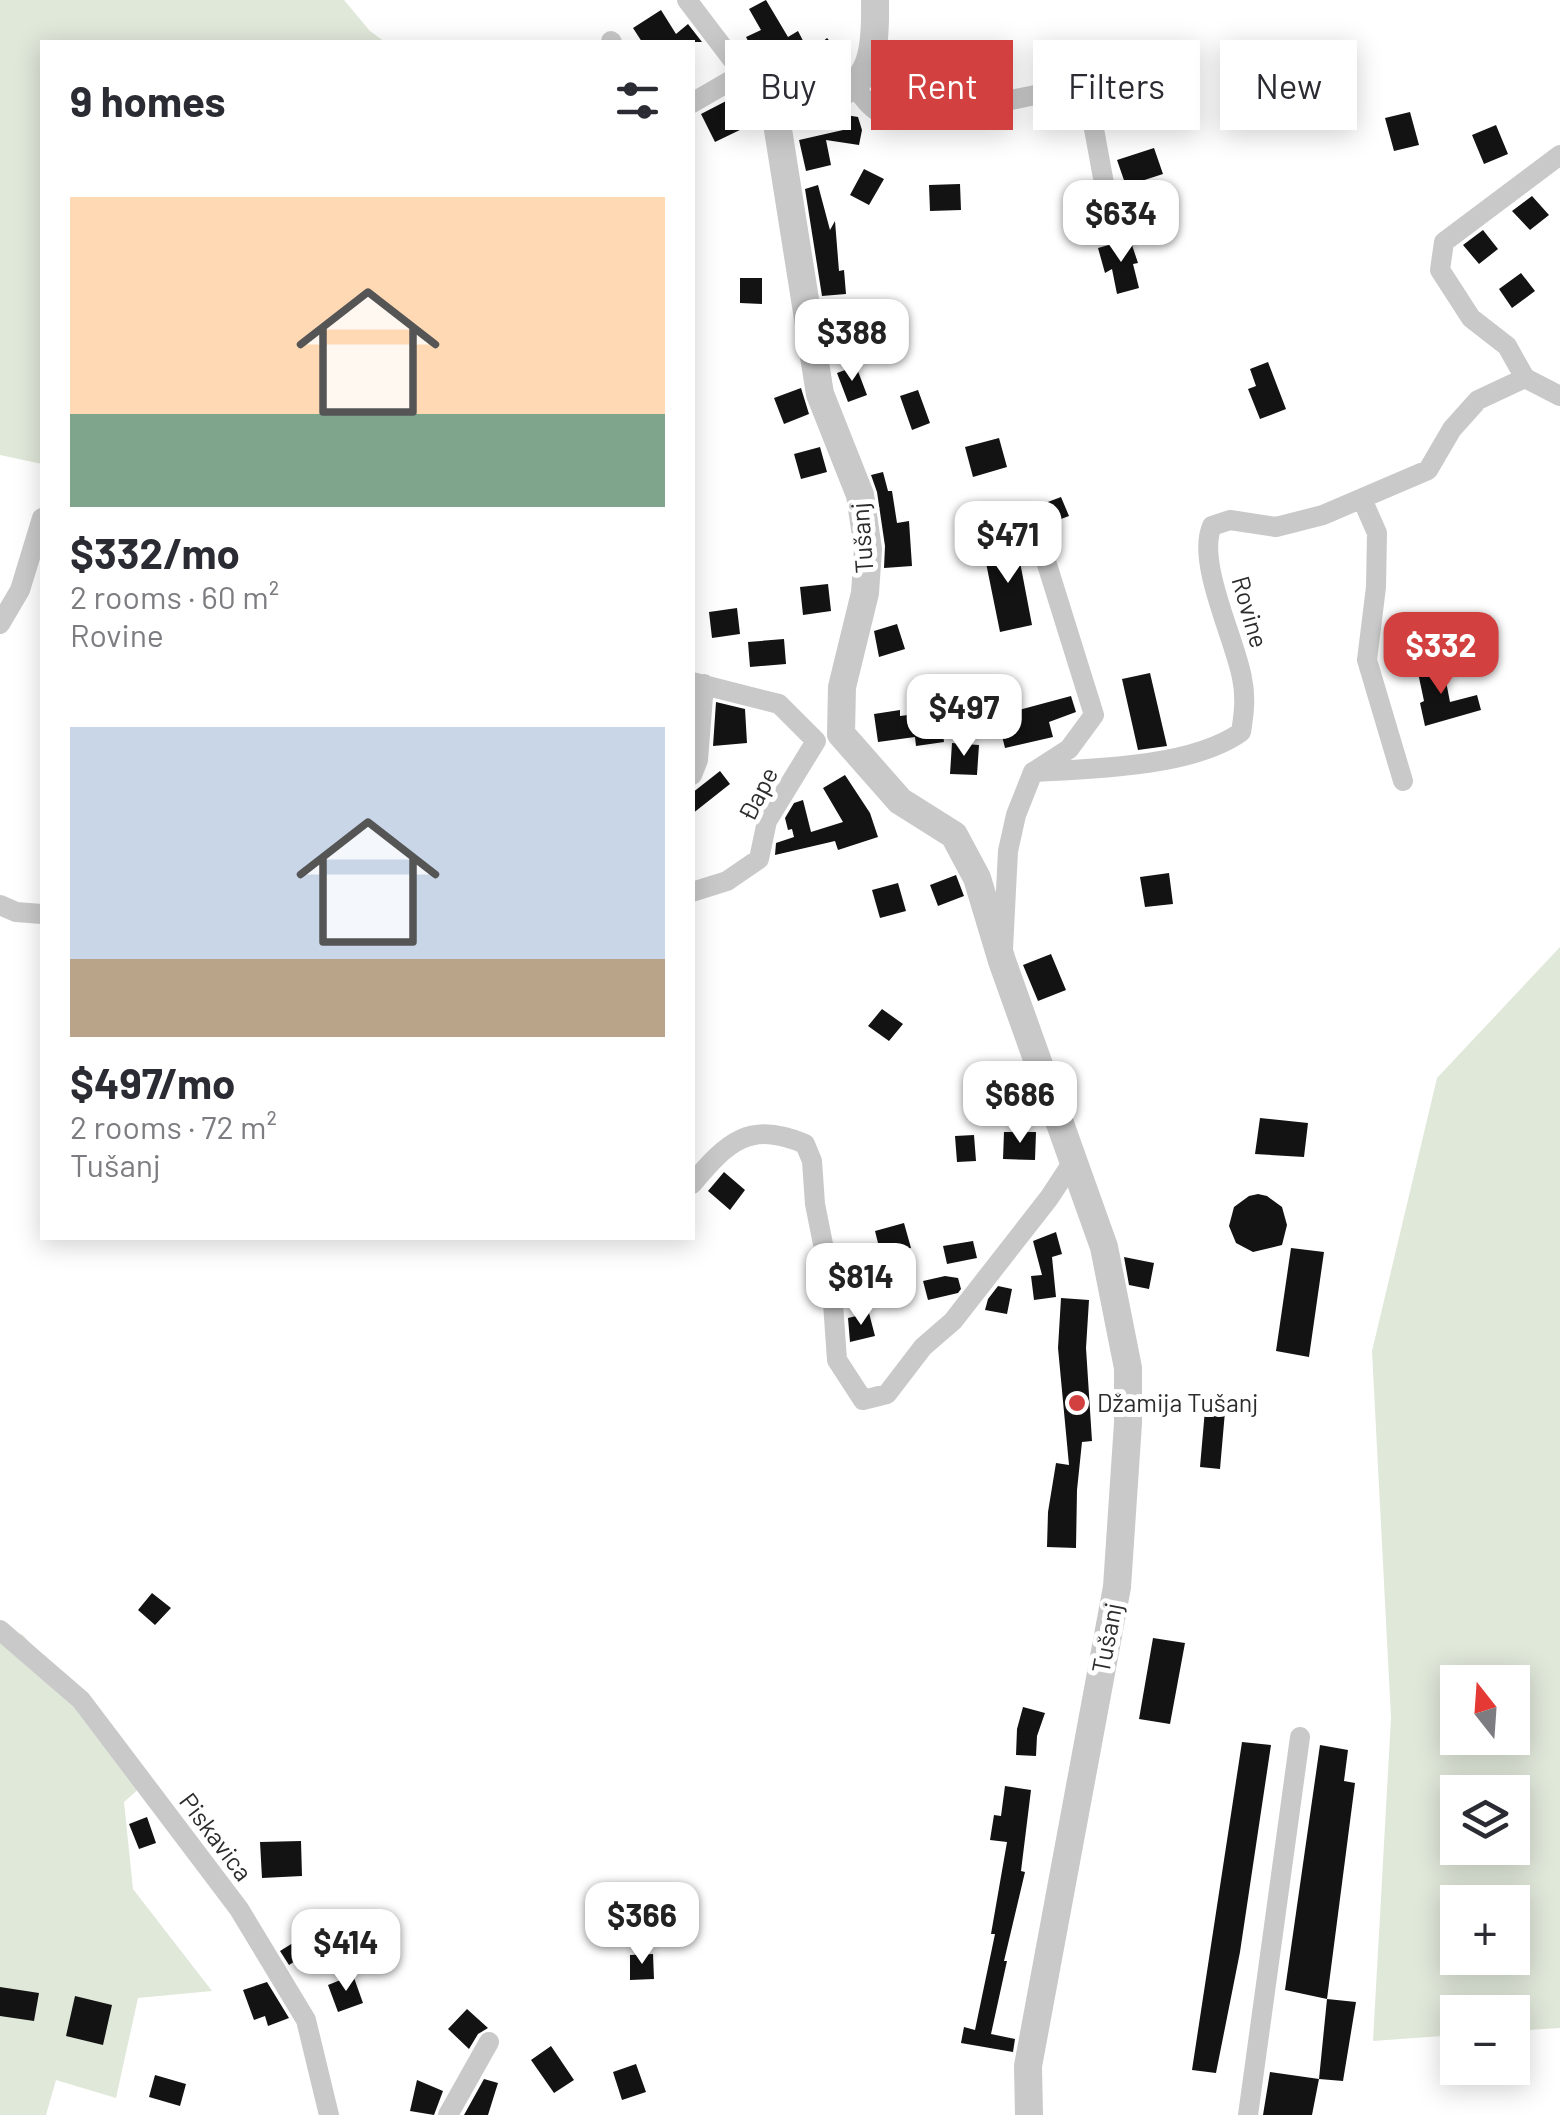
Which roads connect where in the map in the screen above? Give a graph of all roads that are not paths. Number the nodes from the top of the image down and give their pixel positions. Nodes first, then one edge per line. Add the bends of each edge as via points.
1 (687, 0) edge
2 (876, 0) edge
3 (725, 51) edge
4 (725, 84) edge
5 (855, 87) junction
6 (851, 89) edge
7 (695, 100) edge
8 (778, 130) edge
9 (1560, 155) edge
10 (1108, 205) dead end
11 (1525, 378) junction
12 (1560, 396) edge
13 (1362, 499) junction
14 (40, 525) edge
15 (1040, 542) dead end
16 (0, 624) edge
17 (698, 683) edge
18 (829, 738) junction
19 (695, 768) edge
20 (1033, 772) junction
21 (1403, 780) dead end
22 (695, 891) edge
23 (0, 906) edge
24 (40, 914) edge
25 (1002, 961) junction
26 (1072, 1163) junction
27 (695, 1180) edge
28 (0, 1630) edge
29 (1300, 1737) dead end
30 (489, 2042) dead end
31 (329, 2115) edge
32 (448, 2115) edge
33 (1029, 2115) edge
34 (1248, 2115) edge

1 - 3 street, Tušanj
2 - 5 street via 876,44
4 - 7 street
5 - 6 street
5 - 10 street via 877,113 895,118 1078,86 1090,102
8 - 18 street, Tušanj via 820,394 860,495 868,549 865,592
9 - 11 street via 1444,242 1440,270 1471,318 1507,346
11 - 12 street
11 - 13 street, Rovine via 1478,400 1428,470
13 - 20 street, Rovine via 1276,527 1230,520 1212,526 1206,539 1210,560 1242,677 1241,732 1215,748 1112,768
13 - 21 street via 1376,533 1367,660
14 - 16 street via 20,590
15 - 20 street via 1094,715 1069,750
17 - 18 street via 778,704
17 - 19 street
18 - 22 street, Đape via 767,821 758,859 728,881
18 - 25 street, Tušanj via 900,801 954,835 977,878
20 - 25 street, Tušanj via 1008,852
23 - 24 street
25 - 26 street, Tušanj
26 - 27 street via 953,1321 887,1394 863,1400 837,1360 832,1289 805,1144 783,1134 750,1134 722,1148
26 - 33 street, Tušanj via 1104,1248 1128,1368 1128,1423 1117,1587 1028,2066
28 - 31 street, Piskavica via 81,1700 240,1910 306,2020
29 - 34 street
30 - 32 street

